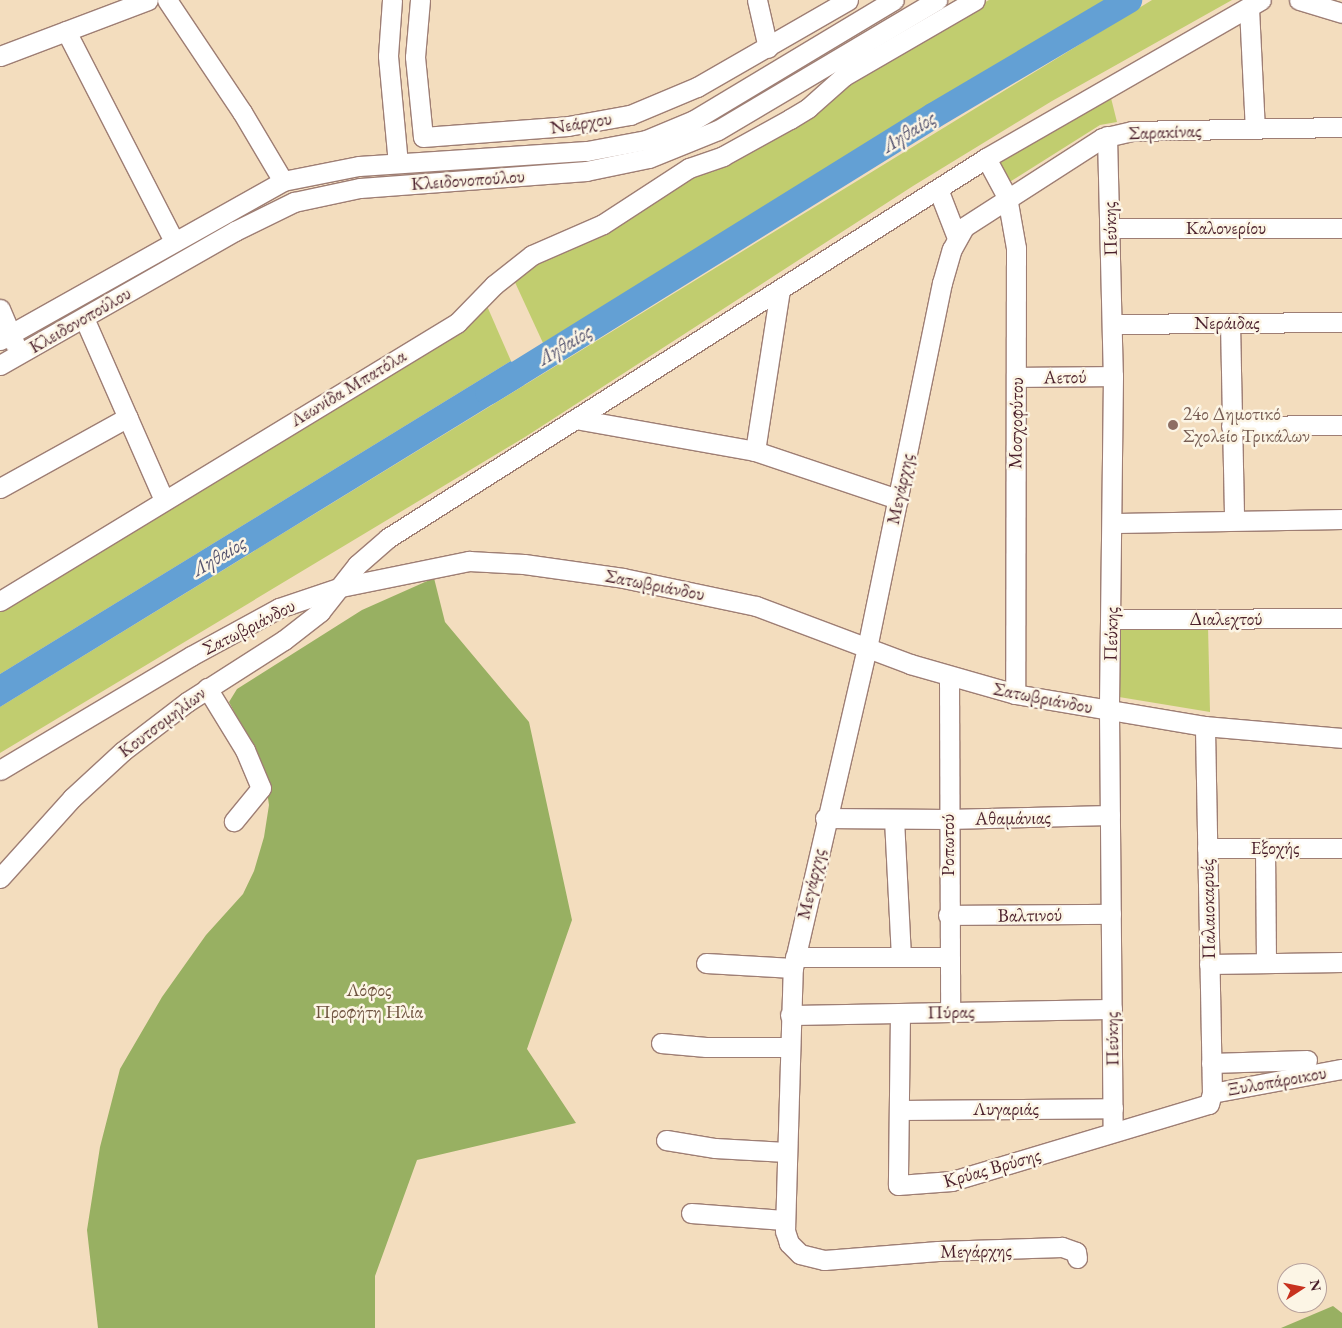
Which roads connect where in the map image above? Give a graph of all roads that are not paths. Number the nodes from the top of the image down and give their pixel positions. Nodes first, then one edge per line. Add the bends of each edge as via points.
1 (148, 0) edge
2 (166, 0) edge
3 (392, 0) edge
4 (420, 0) edge
5 (757, 0) edge
6 (848, 0) edge
7 (894, 0) edge
8 (937, 0) edge
9 (975, 0) edge
10 (1299, 0) edge
11 (1255, 4) edge
12 (120, 5) edge
13 (1342, 13) edge
14 (66, 32) junction
15 (768, 48) junction
16 (0, 56) edge
17 (838, 70) junction
18 (669, 100) junction
19 (681, 127) junction
20 (1342, 127) edge
21 (1255, 129) junction
22 (1107, 136) junction
23 (986, 158) junction
24 (398, 163) junction
25 (283, 181) junction
26 (938, 190) junction
27 (1006, 197) junction
28 (1110, 228) junction
29 (1342, 228) edge
30 (957, 238) junction
31 (174, 241) junction
32 (780, 290) junction
33 (0, 309) edge
34 (84, 318) junction
35 (1342, 322) edge
36 (1230, 323) junction
37 (1112, 324) junction
38 (5, 337) edge
39 (20, 354) junction
40 (0, 366) edge
41 (1113, 376) junction
42 (1017, 378) junction
43 (128, 417) junction
44 (576, 419) junction
45 (1342, 424) edge
46 (1231, 426) junction
47 (755, 451) junction
48 (0, 488) edge
49 (898, 499) junction
50 (164, 500) junction
51 (1234, 518) junction
52 (1342, 519) edge
53 (1112, 523) junction
54 (342, 587) junction
55 (0, 601) edge
56 (1342, 618) edge
57 (1111, 619) junction
58 (867, 648) junction
59 (949, 677) junction
60 (207, 688) junction
61 (1015, 694) junction
62 (1109, 711) junction
63 (1205, 726) junction
64 (1342, 738) edge
65 (0, 770) edge
66 (1110, 815) junction
67 (825, 818) junction
68 (894, 819) junction
69 (947, 819) junction
70 (234, 821) dead end
71 (1207, 848) junction
72 (1265, 848) junction
73 (1342, 848) edge
74 (0, 878) edge
75 (1111, 914) junction
76 (948, 916) junction
77 (901, 957) junction
78 (949, 957) junction
79 (1342, 962) edge
80 (706, 963) dead end
81 (794, 963) junction
82 (1266, 963) junction
83 (1209, 964) junction
84 (1112, 1009) junction
85 (950, 1012) junction
86 (900, 1013) junction
87 (790, 1015) junction
88 (661, 1043) dead end
89 (789, 1047) junction
90 (1307, 1060) dead end
91 (1211, 1063) junction
92 (1342, 1069) edge
93 (1212, 1092) junction
94 (1113, 1108) junction
95 (899, 1110) junction
96 (1113, 1132) junction
97 (666, 1140) dead end
98 (786, 1152) junction
99 (691, 1213) dead end
100 (784, 1220) junction
101 (1077, 1258) dead end

1 - 12 street
2 - 25 street via 242,112
3 - 24 street via 388,56
4 - 18 street, Νεάρχου via 415,57 423,137 568,126 630,115
5 - 15 street
6 - 15 street, Νεάρχου
7 - 19 street, Κλειδονοπούλου
8 - 17 street, Κλειδονοπούλου
9 - 17 street
10 - 13 street
11 - 21 street
11 - 23 street, Κουτσομηλίων
12 - 14 street
14 - 16 street
14 - 31 street
15 - 18 street, Νεάρχου
17 - 34 street, Κλειδονοπούλου via 704,138 635,162 586,171 360,188 294,202 235,231
17 - 50 street, Λεωνίδα Μπατόλα via 808,108 724,156 689,168 603,224 532,255 494,285 457,323
18 - 19 street
19 - 24 street, Κλειδονοπούλου via 622,147
20 - 21 street, Σαρακίνας
21 - 22 street, Σαρακίνας via 1132,131
22 - 27 street, Σαρακίνας
22 - 28 street, Πεύκης
23 - 26 street, Κουτσομηλίων
23 - 27 street, Μοσχοφύτου
24 - 25 street, Κλειδονοπούλου via 318,172
25 - 31 street, Κλειδονοπούλου
26 - 30 street
26 - 32 street, Κουτσομηλίων
27 - 30 street, Μεγάρχης via 970,222
27 - 42 street, Μοσχοφύτου via 1016,248
28 - 29 street, Καλονερίου
28 - 37 street, Πεύκης
30 - 49 street, Μεγάρχης via 942,283
31 - 38 street, Κλειδονοπούλου
32 - 44 street, Κουτσομηλίων
32 - 47 street
33 - 38 street
34 - 39 street, Κλειδονοπούλου
34 - 43 street
35 - 36 street, Νεράιδας
36 - 37 street, Νεράιδας
36 - 46 street
37 - 41 street, Πεύκης
38 - 39 street
39 - 40 street, Κλειδονοπούλου
41 - 42 street, Αετού
41 - 53 street, Πεύκης
42 - 61 street, Μοσχοφύτου via 1013,579
43 - 48 street
43 - 50 street
44 - 47 street
44 - 54 street, Κουτσομηλίων via 388,538 364,557
45 - 46 street
46 - 51 street
47 - 49 street
49 - 58 street, Μεγάρχης
50 - 55 street, Λεωνίδα Μπατόλα
51 - 52 street
51 - 53 street
53 - 57 street, Πεύκης
54 - 58 street, Σατωβριάνδου via 452,562 524,564 623,578 756,606
54 - 60 street, Κουτσομηλίων via 306,624
54 - 65 street, Σατωβριάνδου via 279,608 249,623
56 - 57 street, Διαλεχτού
57 - 62 street, Πεύκης
58 - 59 street, Σατωβριάνδου
58 - 67 street, Μεγάρχης
59 - 61 street, Σατωβριάνδου
59 - 69 street, Ροπωτού
60 - 70 street via 245,750 261,788
60 - 74 street, Κουτσομηλίων via 158,722 98,772
61 - 62 street, Σατωβριάνδου
62 - 63 street, Σατωβριάνδου
62 - 66 street, Πεύκης
63 - 64 street, Σατωβριάνδου
63 - 71 street, Παλαιοκαρυές
66 - 69 street, Αθαμάνιας
66 - 75 street, Πεύκης
67 - 68 street, Αθαμάνιας
67 - 81 street, Μεγάρχης
68 - 69 street, Αθαμάνιας
68 - 77 street
69 - 76 street, Ροπωτού
71 - 72 street, Εξοχής
71 - 83 street, Παλαιοκαρυές
72 - 73 street, Εξοχής
72 - 82 street
75 - 76 street, Βαλτινού
75 - 84 street, Πεύκης
76 - 78 street, Ροπωτού
77 - 78 street
77 - 81 street
78 - 85 street, Ροπωτού
79 - 82 street
80 - 81 street
81 - 87 street, Μεγάρχης
82 - 83 street
83 - 91 street, Παλαιοκαρυές
84 - 85 street, Πύρας
84 - 94 street, Πεύκης
85 - 86 street, Πύρας
86 - 87 street, Πύρας
86 - 95 street, Κρύας Βρύσης
87 - 89 street, Μεγάρχης
88 - 89 street via 706,1047
89 - 98 street, Μεγάρχης
90 - 91 street
91 - 93 street, Παλαιοκαρυές
92 - 93 street, Ξυλοπάροικου
93 - 96 street, Κρύας Βρύσης via 1206,1105
94 - 95 street, Λυγαριάς
94 - 96 street, Πεύκης
95 - 96 street, Κρύας Βρύσης via 898,1185 952,1182
97 - 98 street via 715,1148
98 - 100 street, Μεγάρχης
99 - 100 street
100 - 101 street, Μεγάρχης via 789,1243 800,1254 824,1260 938,1251 1062,1247 1070,1248

